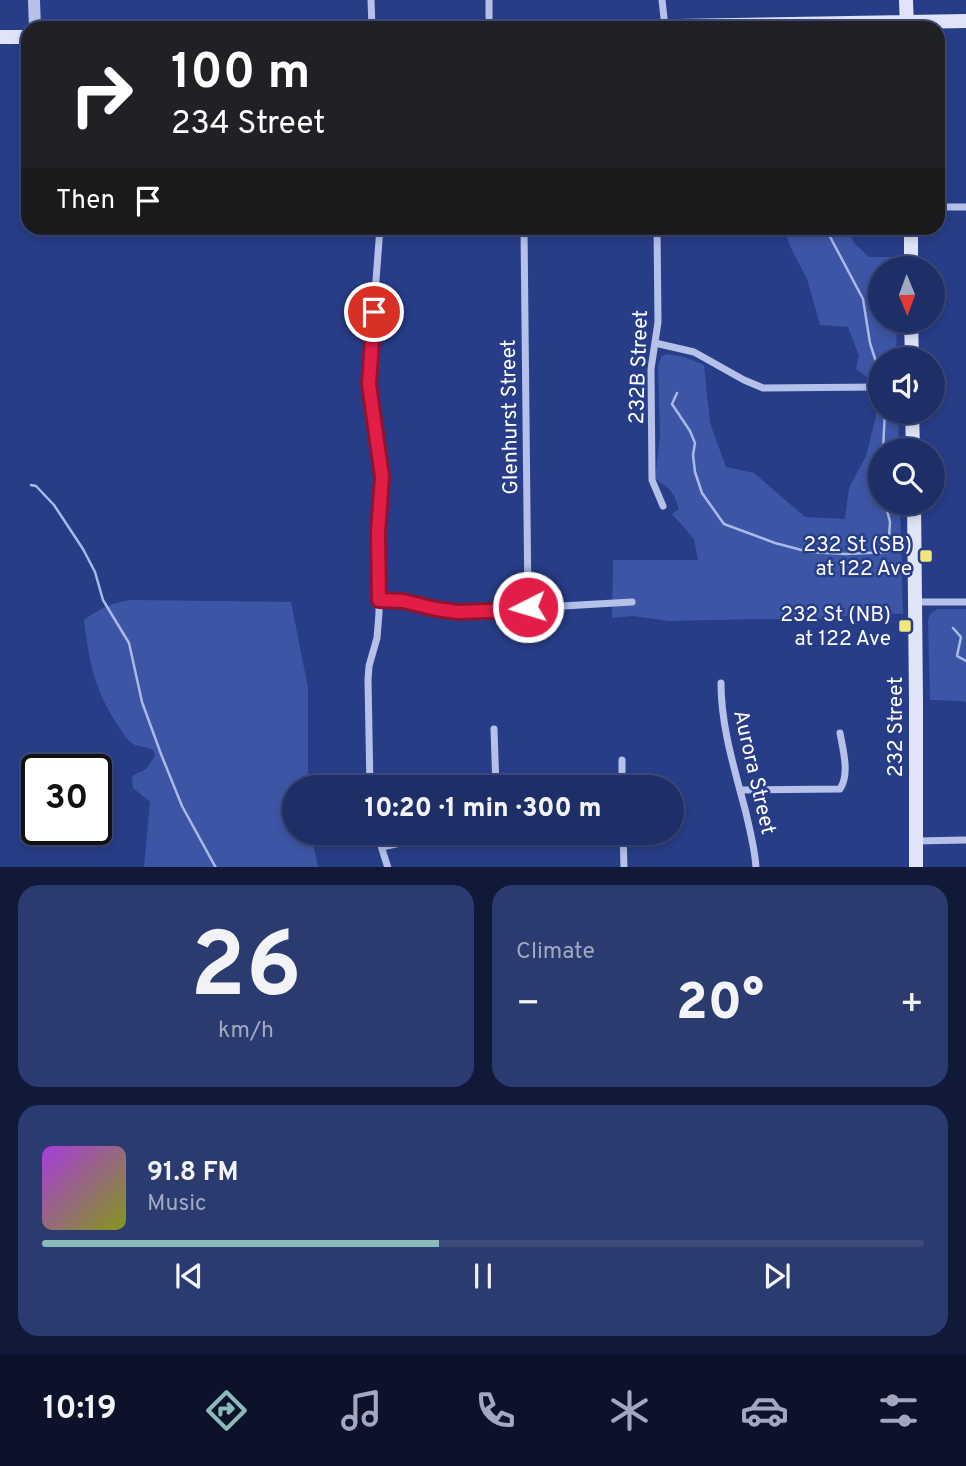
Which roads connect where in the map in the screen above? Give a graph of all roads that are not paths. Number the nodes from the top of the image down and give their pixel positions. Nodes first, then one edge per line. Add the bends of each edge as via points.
1 (34, 0) edge
2 (371, 0) edge
3 (489, 0) edge
4 (662, 0) edge
5 (906, 0) edge
6 (35, 21) edge
7 (372, 21) edge
8 (489, 21) edge
9 (664, 21) edge
10 (907, 21) edge
11 (966, 21) edge
12 (945, 22) edge
13 (0, 37) edge
14 (21, 37) edge
15 (945, 207) edge
16 (966, 207) edge
17 (380, 235) edge
18 (524, 235) edge
19 (657, 235) edge
20 (911, 235) edge
21 (911, 256) edge
22 (655, 343) junction
23 (868, 387) edge
24 (663, 506) dead end
25 (914, 515) edge
26 (379, 600) junction
27 (966, 601) edge
28 (632, 602) dead end
29 (915, 602) junction
30 (528, 607) junction
31 (721, 683) dead end
32 (494, 729) dead end
33 (840, 733) dead end
34 (622, 760) dead end
35 (370, 775) edge
36 (496, 775) edge
37 (622, 775) edge
38 (740, 790) junction
39 (966, 840) edge
40 (915, 841) junction
41 (392, 845) edge
42 (623, 845) edge
43 (382, 847) joint
44 (388, 867) edge
45 (624, 867) edge
46 (756, 867) edge
47 (916, 867) edge

1 - 6 street
2 - 7 street
3 - 8 street
4 - 9 street
5 - 10 main road
11 - 12 main road
13 - 14 main road
15 - 16 street
17 - 26 street via 369,384 382,477
18 - 30 street, Glenhurst Street
19 - 22 street, 232B Street
20 - 21 main road
22 - 23 street via 694,352 763,388
22 - 24 street, 232B Street via 652,480
25 - 29 main road, 232 Street
26 - 30 street via 458,612
26 - 35 street via 368,680
27 - 29 street
28 - 30 street
29 - 40 main road, 232 Street
31 - 38 street, Aurora Street via 725,729
32 - 36 street
33 - 38 street via 845,778 840,789
34 - 37 street
38 - 46 street, Aurora Street
39 - 40 street
40 - 47 main road, 232 Street
41 - 43 street
42 - 45 street
43 - 44 street

